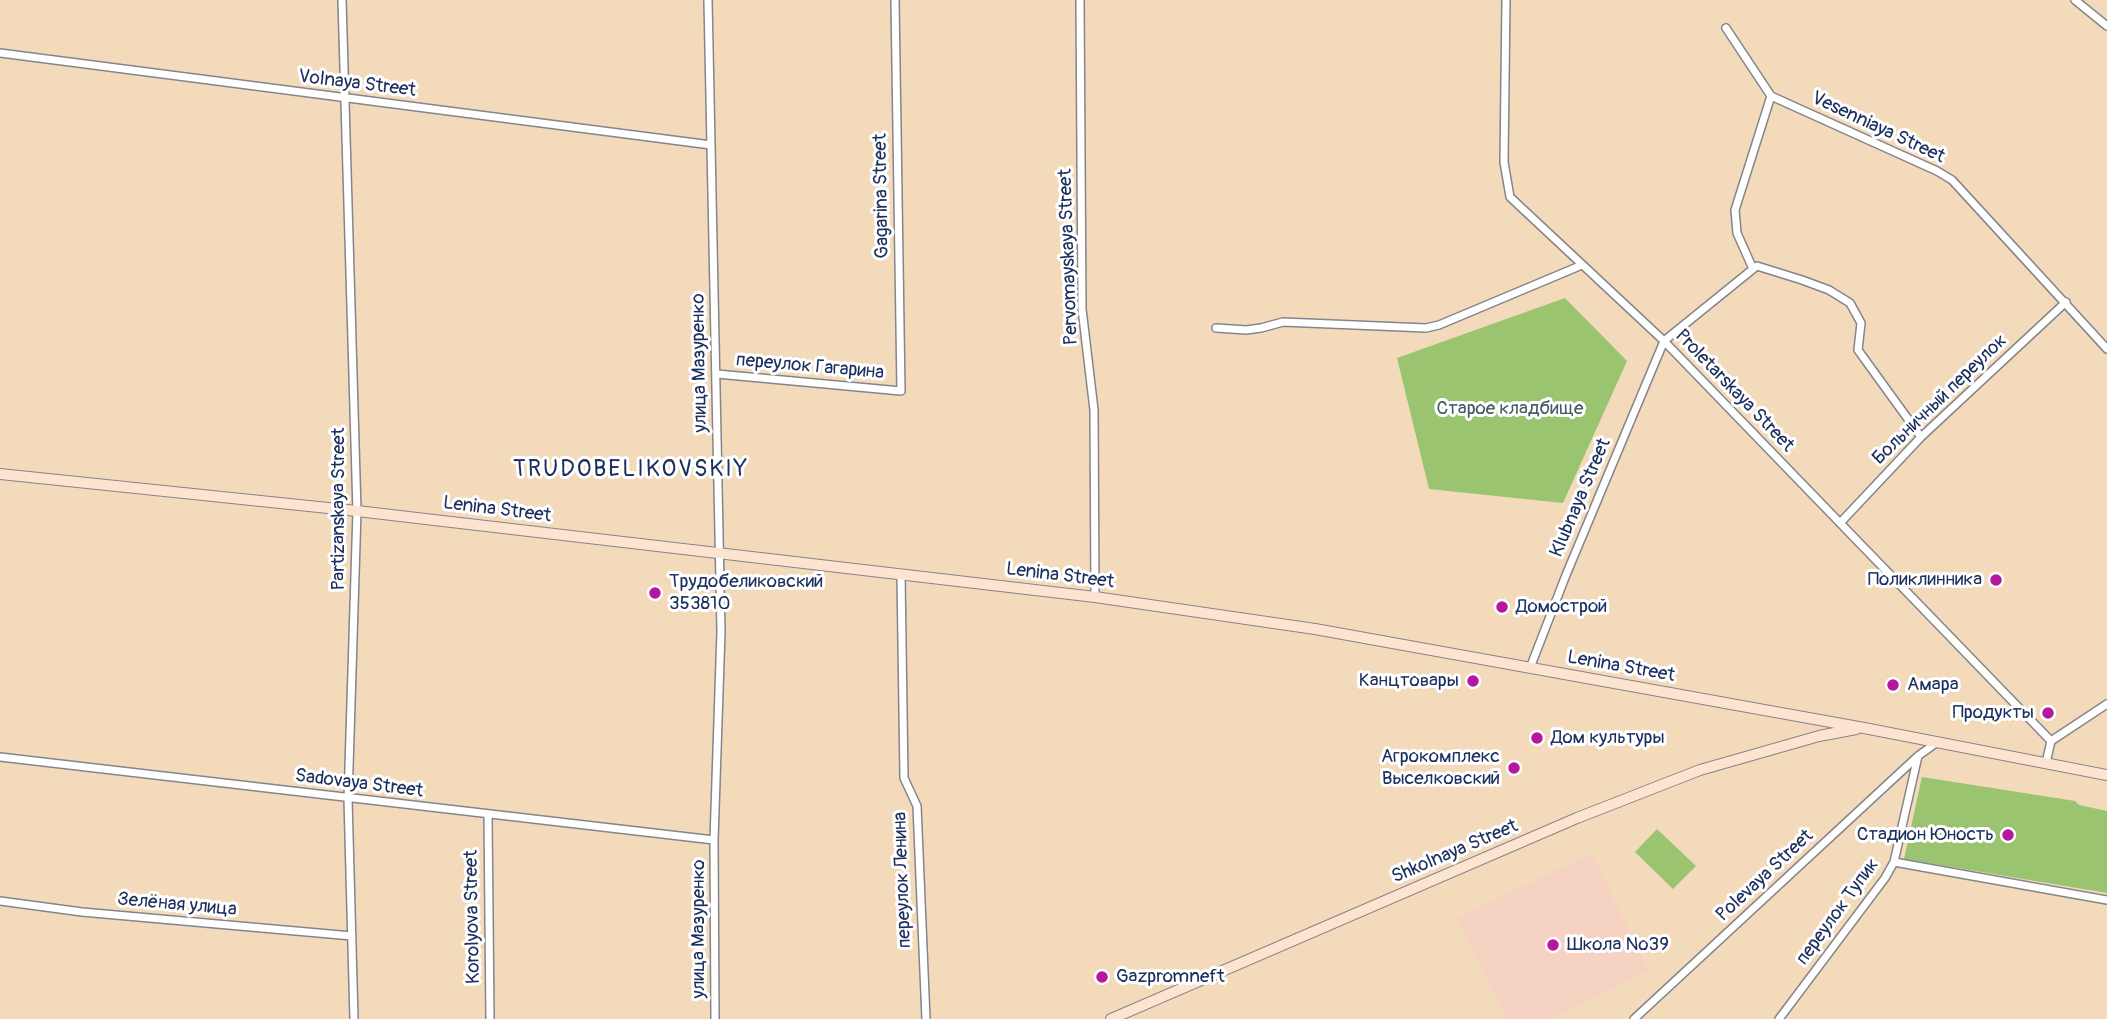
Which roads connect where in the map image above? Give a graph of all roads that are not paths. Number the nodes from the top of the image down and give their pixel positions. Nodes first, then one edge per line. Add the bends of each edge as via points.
1 (342, 0) edge
2 (708, 0) edge
3 (895, 0) edge
4 (1080, 0) edge
5 (1506, 0) edge
6 (2075, 0) edge
7 (2107, 26) edge
8 (1726, 28) dead end
9 (0, 53) edge
10 (1771, 96) junction
11 (345, 99) junction
12 (711, 145) junction
13 (1582, 265) junction
14 (1753, 269) junction
15 (2066, 302) junction
16 (1216, 328) dead end
17 (1664, 341) junction
18 (2107, 349) edge
19 (717, 374) junction
20 (901, 391) joint
21 (1921, 437) junction
22 (0, 474) edge
23 (357, 512) junction
24 (1840, 523) junction
25 (719, 555) junction
26 (901, 575) junction
27 (1095, 597) junction
28 (1530, 668) junction
29 (2107, 704) edge
30 (1823, 720) junction
31 (1864, 728) junction
32 (1819, 736) junction
33 (2051, 741) junction
34 (1936, 743) junction
35 (1918, 756) junction
36 (0, 757) edge
37 (2046, 763) junction
38 (2107, 775) edge
39 (348, 799) junction
40 (488, 814) junction
41 (714, 840) junction
42 (1894, 862) junction
43 (2107, 900) edge
44 (0, 901) edge
45 (352, 936) junction
46 (354, 1019) edge
47 (490, 1019) edge
48 (715, 1019) edge
49 (926, 1019) edge
50 (1111, 1019) edge
51 (1634, 1019) edge
52 (1779, 1019) edge

1 - 11 street, Partizanskaya Street
2 - 12 street, улица Мазуренко
3 - 20 street, Gagarina Street
4 - 27 street, Pervomayskaya Street via 1082,309 1094,410
5 - 13 street, Proletarskaya Street via 1504,162 1510,197
6 - 7 street
8 - 10 street
9 - 11 street, Volnaya Street
10 - 14 street via 1735,210 1737,233
10 - 15 street, Vesenniaya Street via 1952,180
11 - 12 street, Volnaya Street
11 - 23 street, Partizanskaya Street
12 - 19 street, улица Мазуренко
13 - 16 street via 1426,328 1283,321 1246,330
13 - 17 street, Proletarskaya Street
14 - 17 street
14 - 21 street via 1757,266 1802,280 1850,303 1861,323 1858,350
15 - 18 street, Vesenniaya Street
15 - 21 street, Больничный переулок
17 - 24 street, Proletarskaya Street
17 - 28 street, Klubnaya Street
19 - 20 street, переулок Гагарина
19 - 25 street, улица Мазуренко
21 - 24 street, Больничный переулок
22 - 23 street, Lenina Street
23 - 25 street, Lenina Street
23 - 39 street, Partizanskaya Street
24 - 33 street, Proletarskaya Street
25 - 26 street, Lenina Street
25 - 41 street, улица Мазуренко
26 - 27 street, Lenina Street
26 - 49 street, переулок Ленина via 904,778 917,806
27 - 28 street, Lenina Street via 1315,629
28 - 30 street, Lenina Street
29 - 33 street
30 - 31 street, Lenina Street
30 - 32 street
31 - 32 street, Shkolnaya Street
31 - 34 street, Lenina Street
32 - 50 street, Shkolnaya Street via 1700,771 1577,818
33 - 37 street
34 - 35 street
34 - 37 street, Lenina Street
35 - 42 street, переулок Тупик
35 - 51 street, Polevaya Street
36 - 39 street, Sadovaya Street
37 - 38 street, Lenina Street
39 - 40 street, Sadovaya Street
39 - 45 street, Partizanskaya Street
40 - 41 street, Sadovaya Street
40 - 47 street, Korolyova Street
41 - 48 street, улица Мазуренко
42 - 43 street
42 - 52 street, переулок Тупик
44 - 45 street, Зелёная улица
45 - 46 street, Partizanskaya Street

